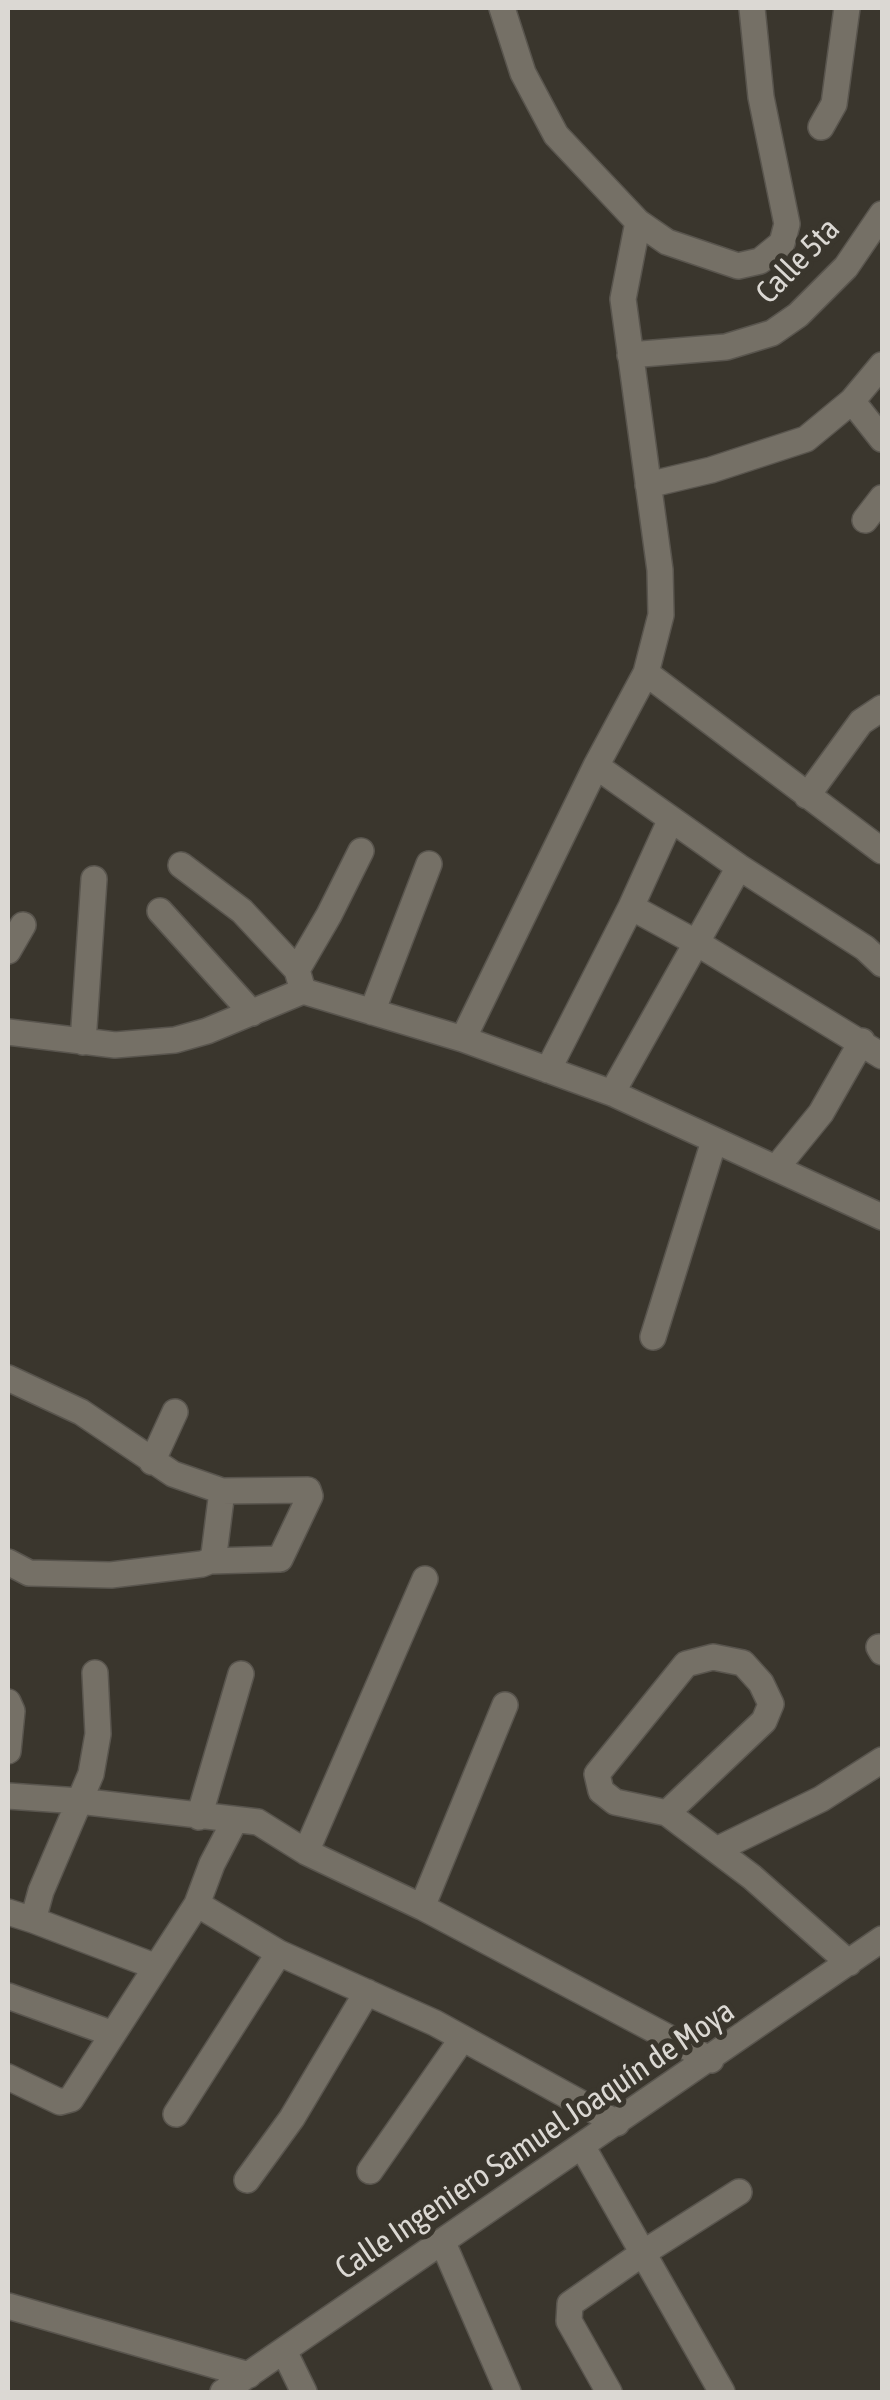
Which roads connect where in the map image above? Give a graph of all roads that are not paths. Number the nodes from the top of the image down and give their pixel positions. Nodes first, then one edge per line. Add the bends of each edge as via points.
1 (502, 8) edge
2 (752, 8) edge
3 (847, 8) edge
4 (821, 127) dead end
5 (882, 214) edge
6 (638, 222) junction
7 (630, 355) junction
8 (882, 365) edge
9 (852, 401) junction
10 (882, 438) edge
11 (648, 486) junction
12 (882, 498) edge
13 (865, 520) dead end
14 (646, 673) junction
15 (882, 708) edge
16 (596, 766) junction
17 (807, 796) junction
18 (671, 819) junction
19 (360, 851) dead end
20 (882, 851) edge
21 (429, 864) dead end
22 (181, 865) dead end
23 (740, 868) junction
24 (94, 879) dead end
25 (631, 907) junction
26 (160, 911) dead end
27 (23, 925) dead end
28 (697, 942) junction
29 (8, 951) edge
30 (882, 964) edge
31 (300, 980) junction
32 (372, 1012) junction
33 (252, 1013) junction
34 (8, 1032) edge
35 (464, 1039) junction
36 (82, 1042) junction
37 (872, 1049) edge
38 (548, 1070) junction
39 (612, 1093) junction
40 (714, 1140) junction
41 (777, 1167) junction
42 (882, 1217) edge
43 (654, 1337) dead end
44 (8, 1378) edge
45 (175, 1412) dead end
46 (152, 1462) junction
47 (222, 1492) junction
48 (210, 1561) junction
49 (8, 1562) edge
50 (424, 1579) dead end
51 (96, 1673) dead end
52 (241, 1674) dead end
53 (8, 1702) edge
54 (506, 1705) dead end
55 (8, 1751) edge
56 (882, 1760) edge
57 (8, 1796) edge
58 (80, 1801) junction
59 (667, 1813) junction
60 (199, 1817) junction
61 (235, 1820) junction
62 (718, 1849) junction
63 (306, 1852) junction
64 (197, 1904) junction
65 (422, 1907) junction
66 (20, 1916) edge
67 (882, 1939) edge
68 (279, 1953) junction
69 (850, 1963) junction
70 (154, 1966) junction
71 (367, 1992) junction
72 (8, 1999) edge
73 (114, 2034) junction
74 (462, 2039) junction
75 (711, 2060) junction
76 (8, 2077) edge
77 (176, 2114) dead end
78 (617, 2123) junction
79 (582, 2146) junction
80 (370, 2171) dead end
81 (247, 2180) dead end
82 (739, 2192) dead end
83 (443, 2243) junction
84 (642, 2252) junction
85 (8, 2306) edge
86 (284, 2351) junction
87 (250, 2374) junction
88 (222, 2392) edge
89 (304, 2392) edge
90 (508, 2392) edge
91 (609, 2392) edge
92 (722, 2392) edge

1 - 6 street via 524,73 556,135
2 - 6 street via 761,97 787,224 782,243 760,262 738,266 666,242
3 - 4 street via 834,104
5 - 7 street, Calle 5ta via 846,268 772,333 726,347
6 - 7 street via 623,299
7 - 11 street
8 - 9 street
9 - 10 street
9 - 11 street via 806,439
11 - 14 street via 661,615
12 - 13 street
14 - 16 street
14 - 17 street
15 - 17 street via 861,722
16 - 18 street
16 - 35 street
17 - 20 street
18 - 23 street
18 - 25 street
19 - 31 street
21 - 32 street
22 - 31 street via 242,912
23 - 28 street
23 - 30 street
24 - 36 street
25 - 28 street
25 - 38 street
26 - 33 street
27 - 29 street
28 - 37 street
28 - 39 street
31 - 32 street
31 - 33 street
32 - 35 street
33 - 36 street via 175,1040
34 - 36 street
35 - 38 street
37 - 41 street
38 - 39 street
39 - 40 street
40 - 41 street
40 - 43 street
41 - 42 street
44 - 46 street via 81,1412
45 - 46 street
46 - 47 street
47 - 48 street
47 - 48 street via 303,1488 310,1496 280,1559
48 - 49 street via 110,1575 30,1573
50 - 63 street
51 - 58 street via 98,1734
52 - 60 street
53 - 55 street
54 - 65 street
56 - 62 street via 821,1799
57 - 58 street
58 - 60 street
58 - 66 street
59 - 59 street via 616,1802 601,1791 597,1774 686,1664 712,1658 743,1662 771,1704 764,1721
59 - 62 street
60 - 61 street
61 - 63 street via 258,1822
61 - 64 street
62 - 69 street
63 - 65 street
64 - 68 street
64 - 70 street
65 - 75 street
66 - 70 street
67 - 69 street, Calle Ingeniero Samuel Joaquín de Moya
68 - 71 street
68 - 77 street
69 - 75 street, Calle Ingeniero Samuel Joaquín de Moya
70 - 73 street
71 - 74 street
71 - 81 street
72 - 73 street
73 - 76 street via 70,2098 60,2102
74 - 78 street
74 - 80 street
75 - 78 street, Calle Ingeniero Samuel Joaquín de Moya
78 - 79 street, Calle Ingeniero Samuel Joaquín de Moya
79 - 83 street, Calle Ingeniero Samuel Joaquín de Moya
79 - 84 street
82 - 84 street
83 - 86 street, Calle Ingeniero Samuel Joaquín de Moya
83 - 90 street
84 - 91 street via 570,2304 569,2320
84 - 92 street
85 - 87 street
86 - 87 street, Calle Ingeniero Samuel Joaquín de Moya
86 - 89 street
87 - 88 street, Calle Ingeniero Samuel Joaquín de Moya

